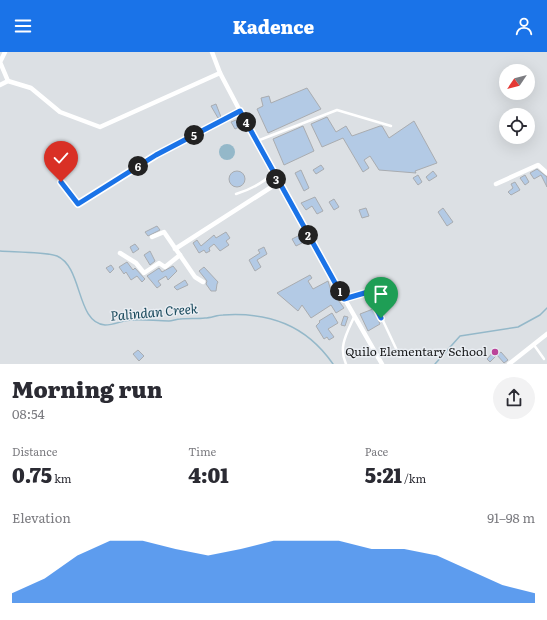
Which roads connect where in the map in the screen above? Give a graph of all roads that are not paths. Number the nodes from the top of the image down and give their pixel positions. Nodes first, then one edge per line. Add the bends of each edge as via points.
1 (5, 52) edge
2 (212, 52) edge
3 (220, 73) junction
4 (8, 81) junction
5 (0, 85) edge
6 (240, 111) junction
7 (391, 126) dead end
8 (256, 141) junction
9 (273, 172) junction
10 (547, 173) edge
11 (268, 178) junction
12 (277, 181) junction
13 (61, 182) dead end
14 (496, 184) dead end
15 (273, 186) junction
16 (236, 194) dead end
17 (152, 237) dead end
18 (175, 249) junction
19 (120, 253) dead end
20 (180, 255) junction
21 (203, 282) dead end
22 (344, 299) junction
23 (354, 316) junction
24 (547, 334) edge
25 (533, 343) junction
26 (400, 357) dead end
27 (544, 359) dead end
28 (346, 364) edge
29 (382, 364) edge
30 (510, 364) edge

1 - 4 street via 0,62
2 - 3 street
3 - 4 street via 100,127 60,112 31,88
3 - 6 street
4 - 5 street
6 - 8 street
6 - 13 street via 156,155 78,204
7 - 8 lane via 337,110
8 - 9 street
9 - 11 lane
9 - 12 street
10 - 14 street via 538,165
11 - 15 lane
11 - 16 lane
12 - 15 street
12 - 22 street
15 - 18 street
17 - 18 street via 164,232
18 - 20 street
19 - 20 street via 136,263 144,274 159,263 165,267
20 - 21 street via 195,277
22 - 23 street
22 - 26 lane via 364,292 370,293
23 - 28 lane via 342,346 342,356
23 - 29 street
24 - 25 street
25 - 27 lane
25 - 30 street

